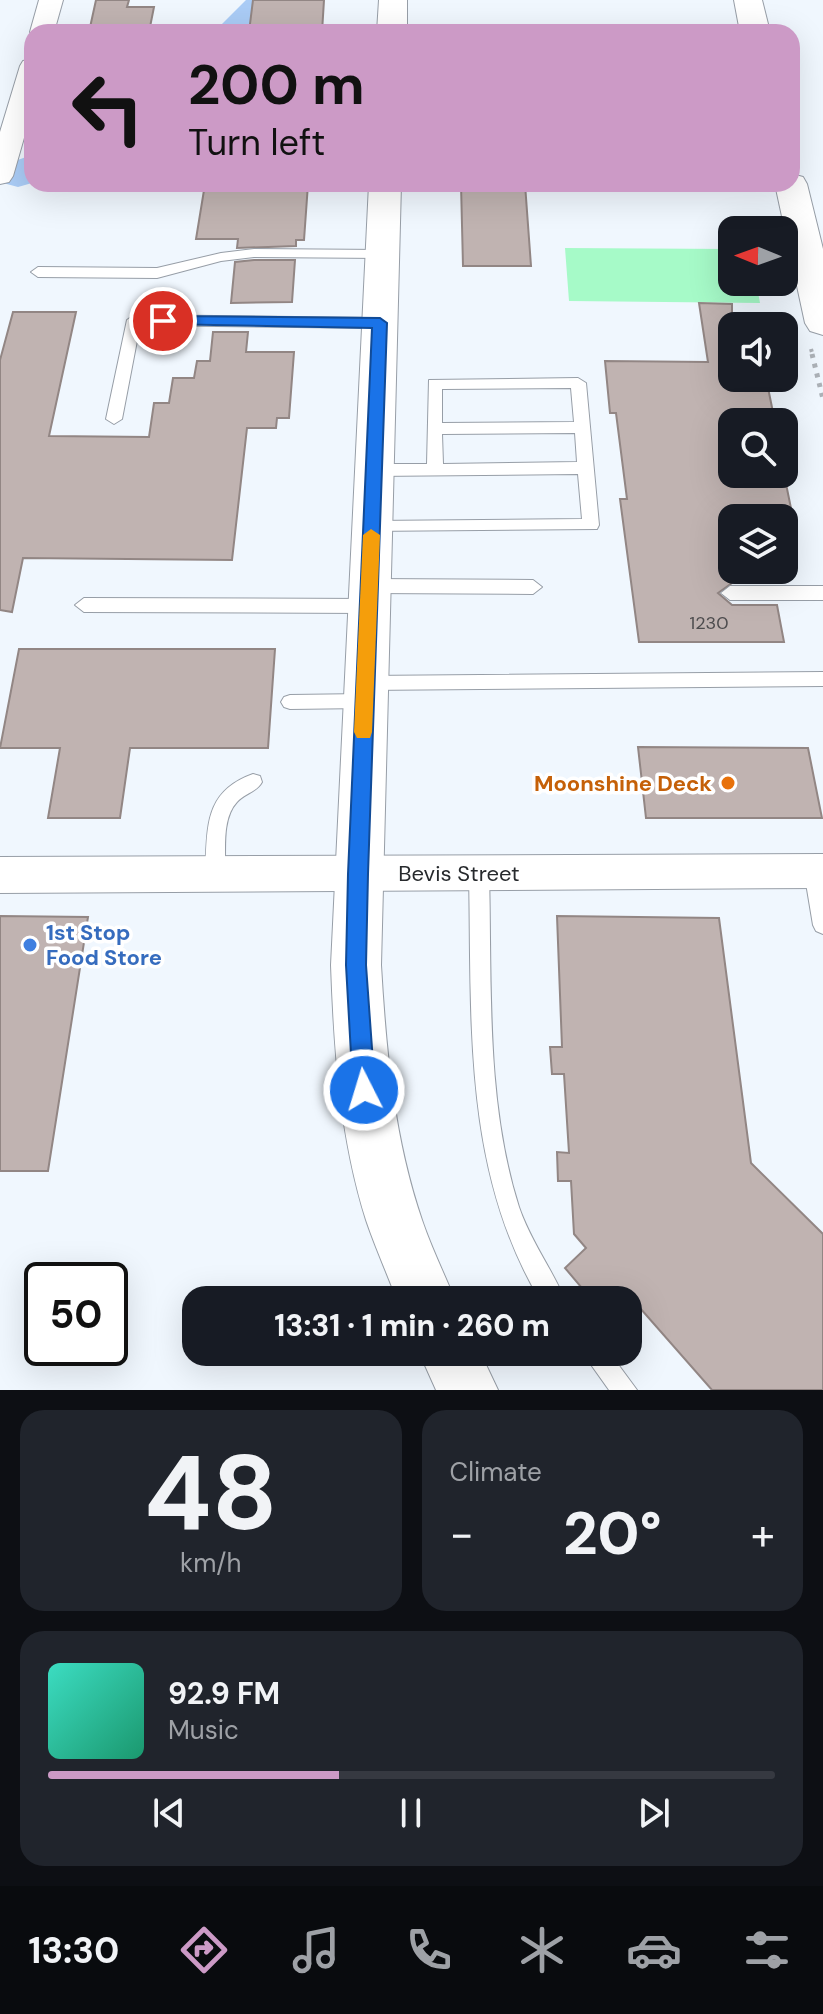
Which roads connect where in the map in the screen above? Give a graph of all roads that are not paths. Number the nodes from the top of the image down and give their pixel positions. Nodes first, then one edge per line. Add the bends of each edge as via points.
1 (51, 0) edge
2 (393, 0) edge
3 (748, 0) edge
4 (44, 24) edge
5 (392, 24) edge
6 (753, 24) edge
7 (24, 94) edge
8 (0, 176) edge
9 (385, 192) edge
10 (793, 192) edge
11 (383, 254) junction
12 (38, 272) dead end
13 (380, 323) junction
14 (823, 323) edge
15 (114, 419) dead end
16 (582, 427) junction
17 (434, 429) junction
18 (585, 468) junction
19 (374, 470) junction
20 (435, 470) junction
21 (372, 527) junction
22 (533, 587) dead end
23 (730, 593) dead end
24 (823, 593) edge
25 (369, 596) junction
26 (84, 605) dead end
27 (823, 679) edge
28 (365, 692) junction
29 (290, 702) dead end
30 (253, 782) dead end
31 (818, 871) edge
32 (479, 872) junction
33 (215, 873) junction
34 (358, 874) junction
35 (0, 875) edge
36 (823, 925) edge
37 (420, 1286) edge
38 (543, 1286) edge
39 (455, 1366) edge
40 (605, 1366) edge
41 (468, 1390) edge
42 (625, 1390) edge

1 - 4 street
2 - 5 main road
3 - 6 main road
7 - 8 street
9 - 11 main road
10 - 14 main road
11 - 12 lane via 254,253 157,273
11 - 13 main road
13 - 15 lane via 134,320
13 - 19 main road
16 - 17 lane
16 - 17 lane via 578,383 466,383 434,384
16 - 18 lane
17 - 20 lane
18 - 20 lane
18 - 21 lane via 591,525
19 - 20 lane
19 - 21 main road
21 - 25 main road
22 - 25 lane
23 - 24 lane
25 - 26 lane
25 - 28 main road
27 - 28 lane
28 - 29 lane
28 - 34 main road
30 - 33 lane via 221,804
31 - 32 street, Bevis Street
31 - 36 lane
32 - 34 street, Bevis Street
32 - 38 lane via 490,1126 520,1245
33 - 34 street, Bevis Street
33 - 35 street, Bevis Street
34 - 37 main road via 356,965 367,1106 394,1220
39 - 41 main road
40 - 42 lane

